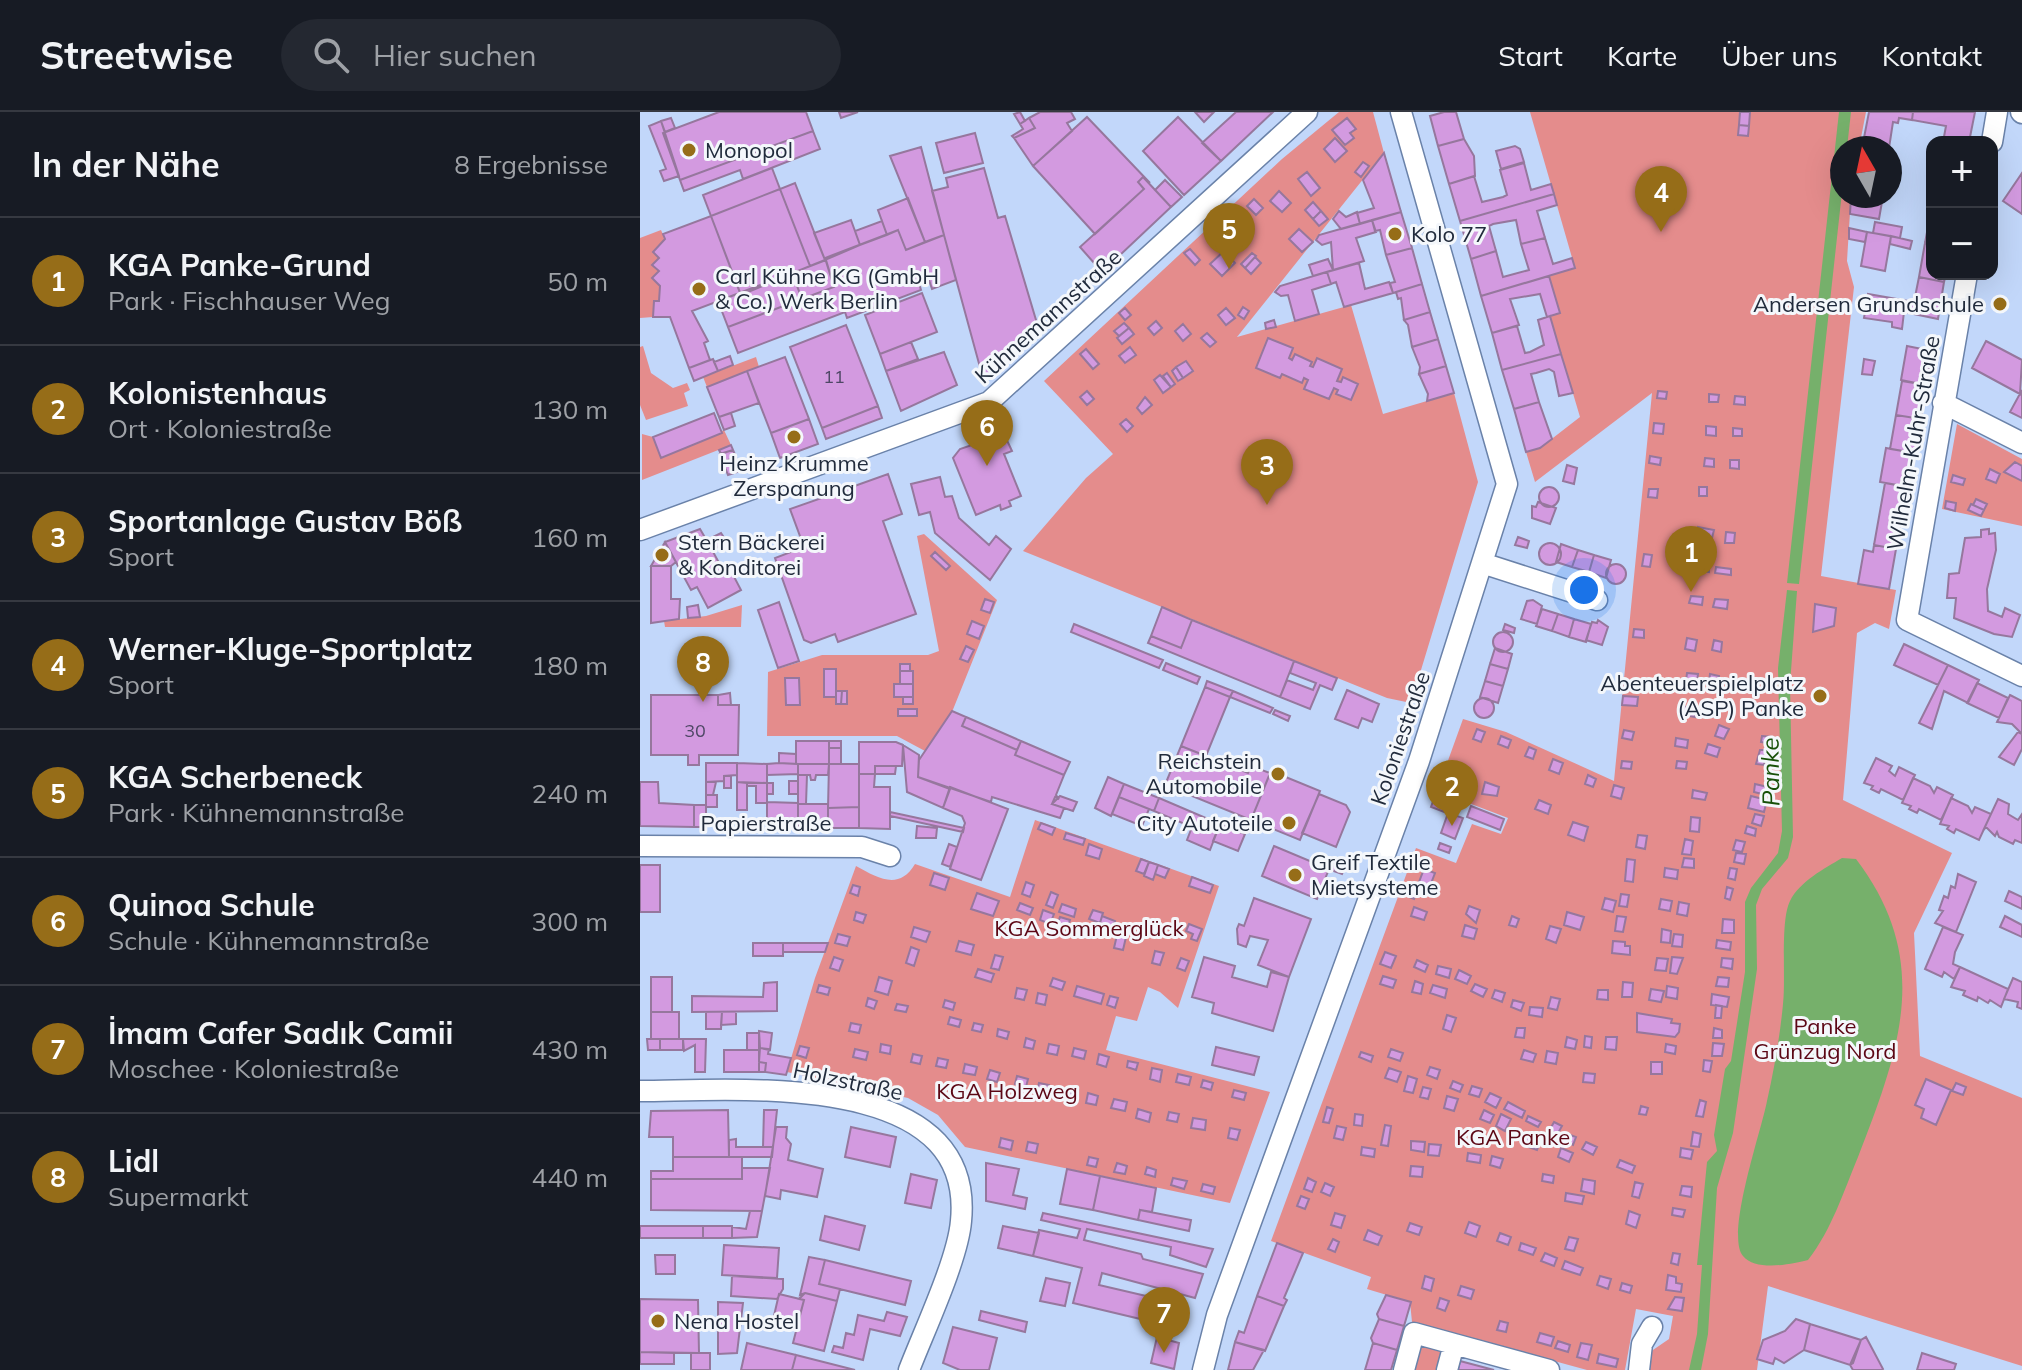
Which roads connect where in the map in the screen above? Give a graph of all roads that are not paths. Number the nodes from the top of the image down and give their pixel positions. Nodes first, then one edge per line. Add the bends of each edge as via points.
1 (1307, 112) edge
2 (1401, 112) edge
3 (1997, 112) edge
4 (1993, 136) edge
5 (1966, 280) edge
6 (1943, 403) junction
7 (2022, 443) edge
8 (640, 530) edge
9 (1482, 563) junction
10 (1597, 600) dead end
11 (2022, 676) edge
12 (640, 846) edge
13 (890, 856) dead end
14 (640, 1091) edge
15 (1652, 1327) dead end
16 (1454, 1344) junction
17 (909, 1370) edge
18 (1203, 1370) edge
19 (1404, 1370) edge
20 (1447, 1370) edge
21 (1549, 1370) edge
22 (1639, 1370) edge

1 - 8 street, Kühnemannstraße via 989,402
2 - 9 street, Koloniestraße via 1507,484
3 - 4 street
5 - 6 street, Wilhelm-Kuhr-Straße
6 - 7 street
6 - 11 street, Wilhelm-Kuhr-Straße via 1907,620
9 - 10 street
9 - 18 street, Koloniestraße via 1419,761 1215,1318
12 - 13 street, Papierstraße via 862,847
14 - 17 street, Holzstraße via 805,1093 894,1113 934,1137 958,1177 961,1225
15 - 22 street via 1642,1344
16 - 19 street via 1414,1333
16 - 20 street
16 - 21 street

